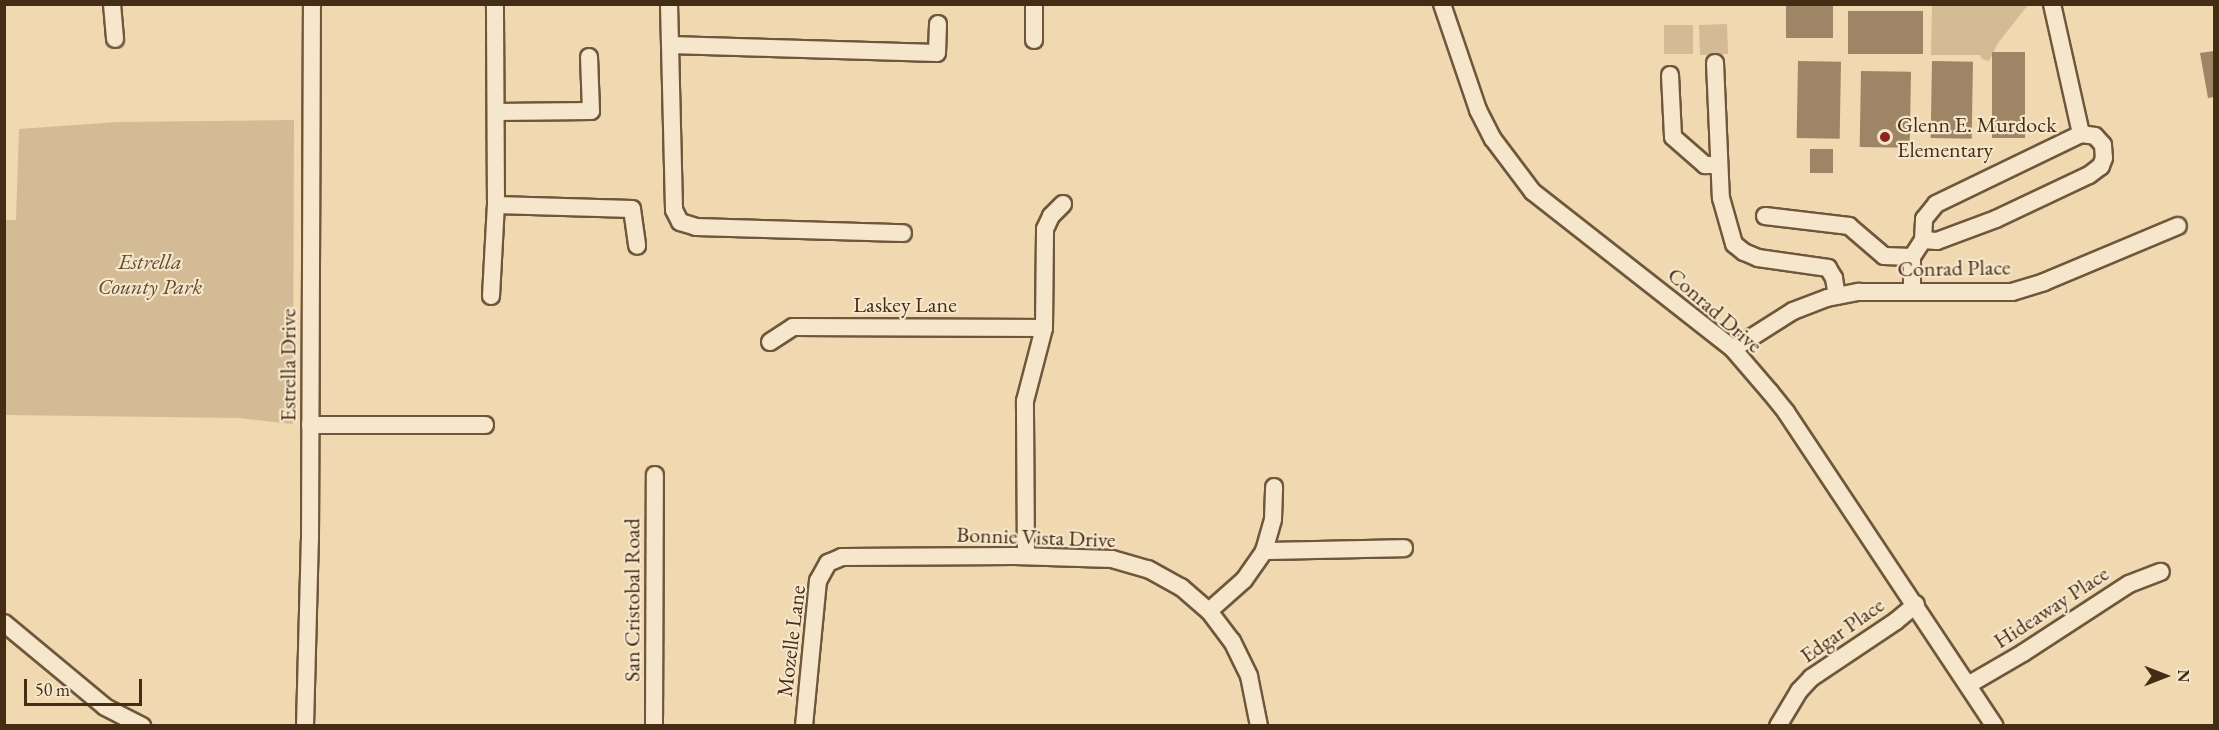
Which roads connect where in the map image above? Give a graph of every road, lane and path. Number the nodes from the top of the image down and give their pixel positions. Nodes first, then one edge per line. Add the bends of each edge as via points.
1 (112, 4) edge
2 (312, 4) edge
3 (495, 4) edge
4 (669, 4) edge
5 (1034, 4) edge
6 (1442, 4) edge
7 (2052, 4) edge
8 (938, 24) dead end
9 (115, 39) dead end
10 (1034, 40) dead end
11 (670, 45) junction
12 (589, 57) dead end
13 (1715, 63) dead end
14 (1670, 75) dead end
15 (496, 112) junction
16 (2081, 135) junction
17 (1719, 165) junction
18 (1063, 204) dead end
19 (496, 205) junction
20 (1765, 216) dead end
21 (2178, 226) dead end
22 (903, 233) dead end
23 (1923, 240) junction
24 (637, 246) dead end
25 (1912, 257) junction
26 (1912, 292) junction
27 (491, 296) dead end
28 (1837, 296) junction
29 (1044, 328) junction
30 (770, 342) dead end
31 (1733, 349) junction
32 (310, 425) junction
33 (485, 425) dead end
34 (655, 475) dead end
35 (1274, 487) dead end
36 (1404, 548) dead end
37 (1264, 551) junction
38 (1026, 556) junction
39 (828, 563) joint
40 (2161, 572) dead end
41 (1916, 604) junction
42 (1209, 611) junction
43 (4, 623) edge
44 (1968, 685) junction
45 (142, 726) edge
46 (305, 726) edge
47 (654, 726) edge
48 (804, 726) edge
49 (1259, 726) edge
50 (1778, 726) edge
51 (1995, 726) edge

1 - 9 street
2 - 32 street, Estrella Drive
3 - 15 street
4 - 11 street
5 - 10 street
6 - 31 street, Conrad Drive via 1478,110 1493,139 1533,192
7 - 16 street
8 - 11 street via 937,53
11 - 22 street via 674,210 680,222 696,227
12 - 15 street via 591,111
13 - 17 street
14 - 17 street via 1673,137 1705,165
15 - 19 street
16 - 23 street via 1936,204 1924,219
16 - 23 street via 2095,136 2103,145 2104,158 2097,170 1996,219 1937,241
17 - 28 street via 1721,198 1730,233 1739,249 1758,258 1828,268
18 - 29 street via 1045,229
19 - 24 street via 632,209
19 - 27 street
20 - 25 street via 1849,226 1884,256
21 - 26 street, Conrad Place via 2012,292
23 - 25 street
25 - 26 street
26 - 28 street, Conrad Place
28 - 31 street, Conrad Place via 1793,311
29 - 30 street, Laskey Lane via 793,327
29 - 38 street via 1025,401
31 - 41 street, Conrad Drive via 1786,412
32 - 33 street
32 - 46 street, Estrella Drive
34 - 47 street, San Cristobal Road
35 - 37 street via 1273,519
36 - 37 street
37 - 42 street via 1244,580
38 - 39 street, Bonnie Vista Drive via 842,557
38 - 42 street, Bonnie Vista Drive via 1093,556 1130,563 1181,587
39 - 48 street, Mozelle Lane via 818,581
40 - 44 street, Hideaway Place via 2129,584
41 - 44 street, Conrad Drive
41 - 50 street, Edgar Place via 1811,678
42 - 49 street, Bonnie Vista Drive via 1242,658 1255,694
43 - 45 street via 105,707
44 - 51 street, Conrad Drive

